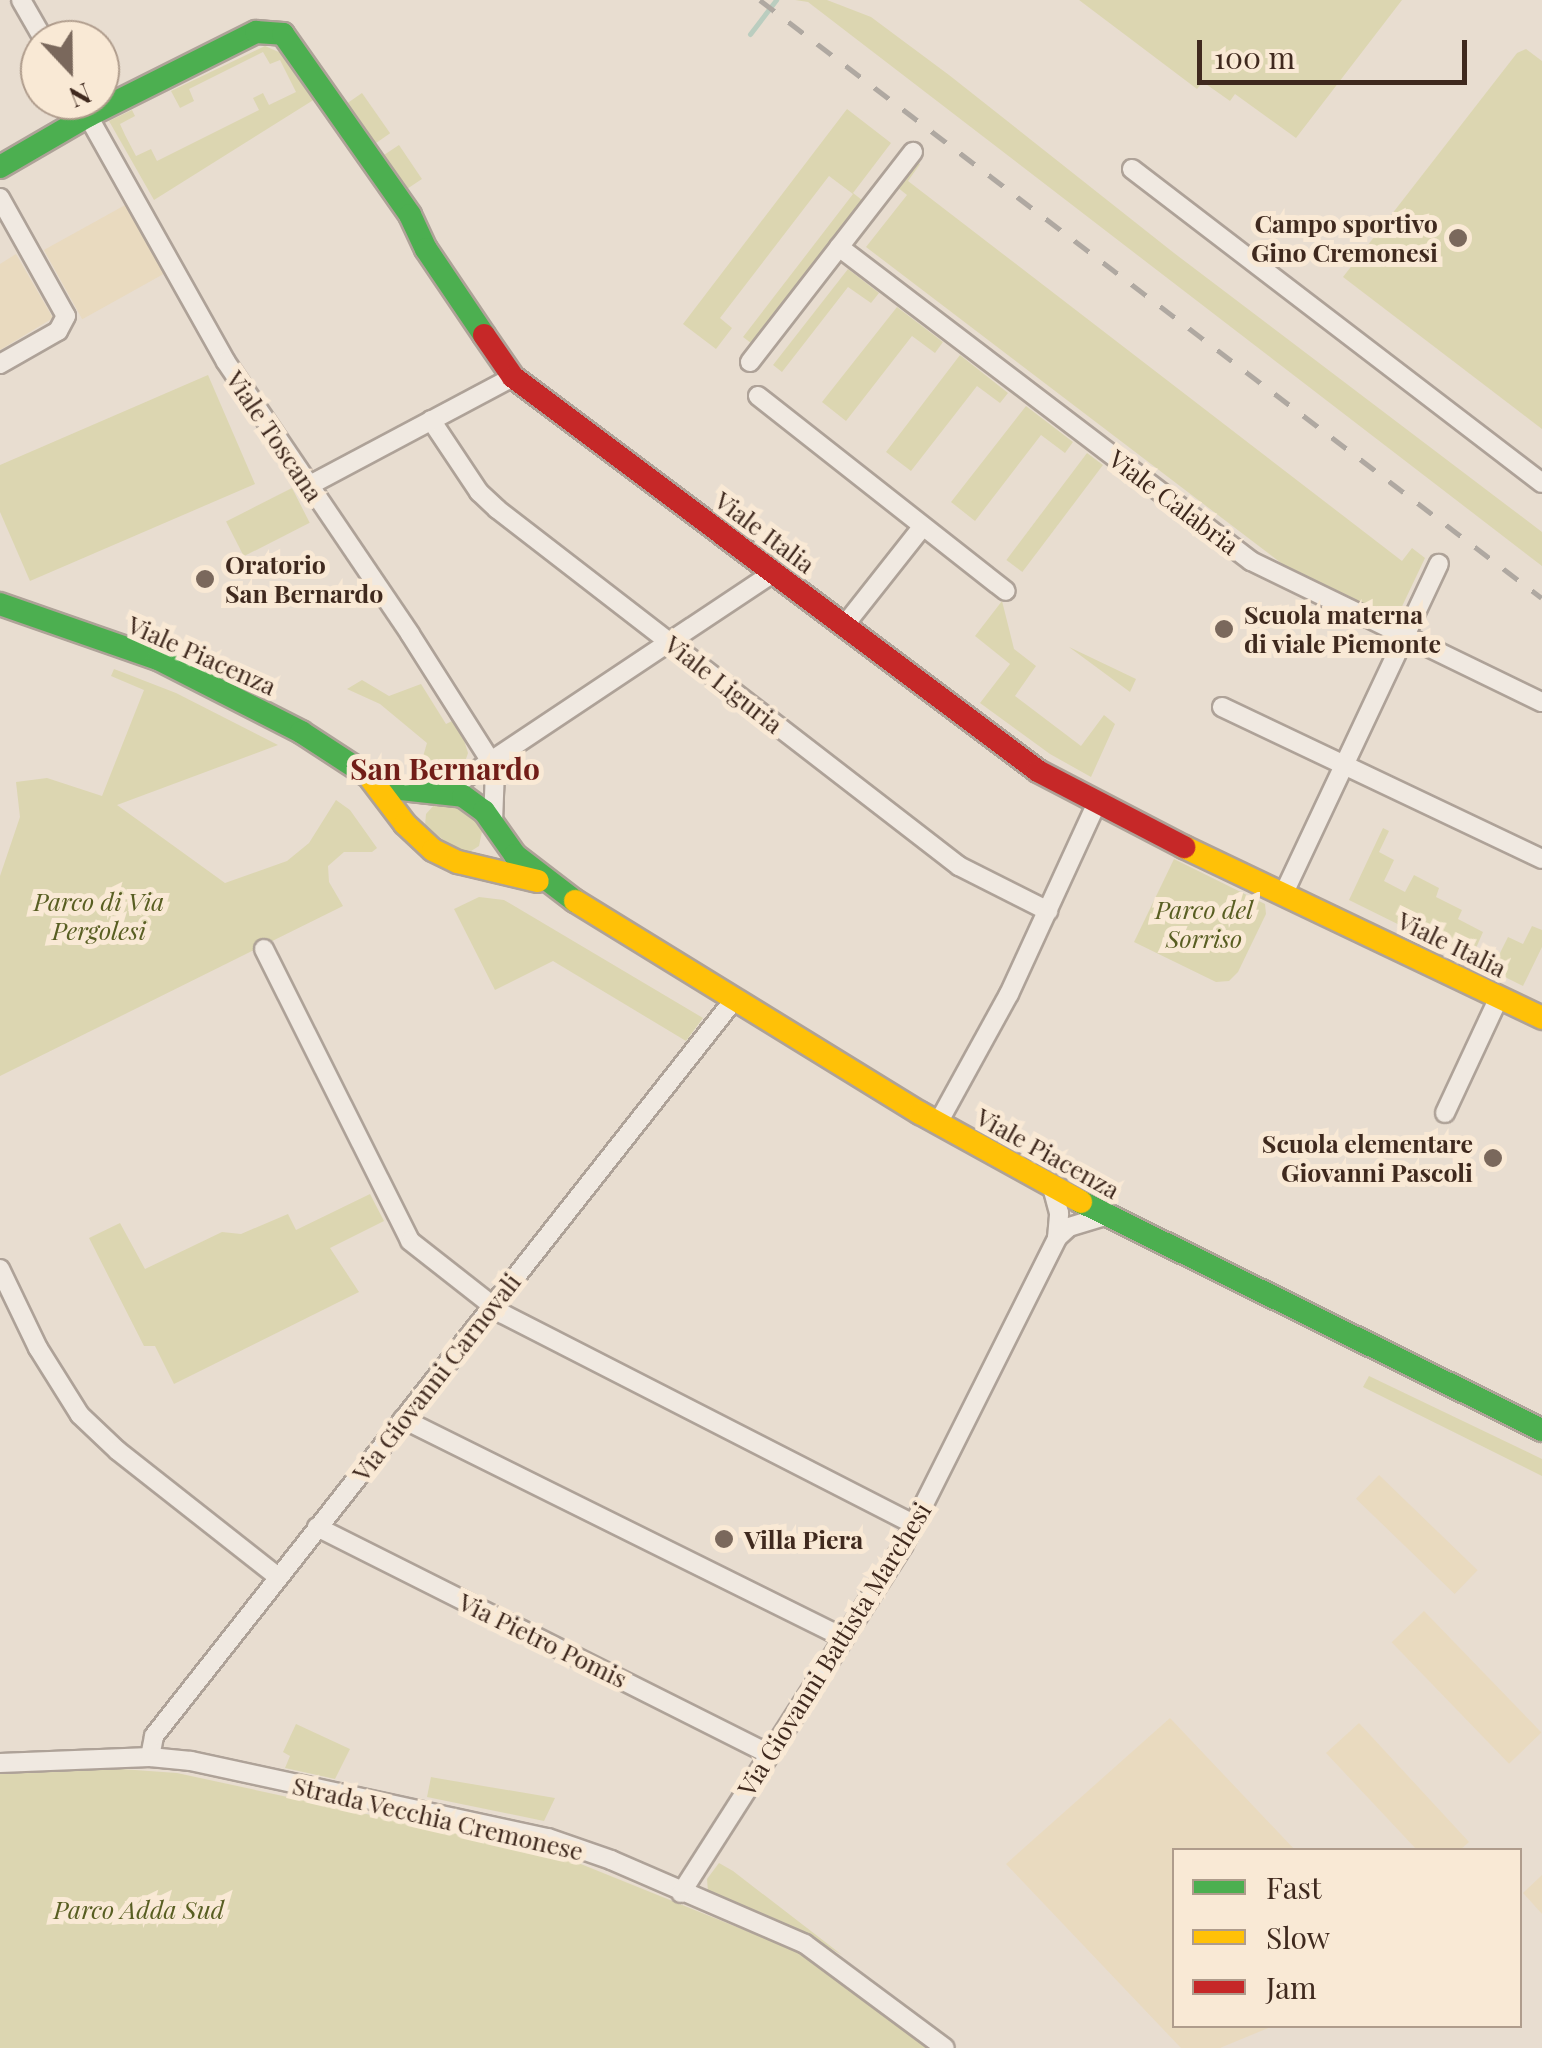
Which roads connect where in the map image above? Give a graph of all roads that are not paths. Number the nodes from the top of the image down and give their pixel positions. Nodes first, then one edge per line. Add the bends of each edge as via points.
1 (120, 92) edge
2 (67, 120) edge
3 (91, 120) edge
4 (913, 152) dead end
5 (0, 167) edge
6 (1132, 169) dead end
7 (0, 198) edge
8 (839, 247) junction
9 (750, 362) dead end
10 (0, 364) edge
11 (513, 377) junction
12 (758, 396) dead end
13 (432, 420) junction
14 (1542, 483) edge
15 (308, 486) junction
16 (923, 526) junction
17 (1439, 564) dead end
18 (774, 572) junction
19 (1006, 591) dead end
20 (0, 604) edge
21 (844, 626) junction
22 (1406, 638) junction
23 (669, 642) junction
24 (1542, 702) edge
25 (1222, 707) dead end
26 (490, 760) junction
27 (1344, 766) junction
28 (370, 777) junction
29 (446, 791) junction
30 (1096, 805) junction
31 (493, 822) junction
32 (418, 837) junction
33 (1542, 859) edge
34 (471, 864) junction
35 (548, 884) junction
36 (1283, 894) junction
37 (1048, 910) junction
38 (264, 949) dead end
39 (1499, 998) junction
40 (733, 1001) junction
41 (1542, 1018) edge
42 (1444, 1113) dead end
43 (938, 1123) junction
44 (1052, 1187) junction
45 (1105, 1216) junction
46 (1057, 1238) junction
47 (0, 1269) edge
48 (492, 1306) junction
49 (403, 1419) junction
50 (1542, 1430) edge
51 (914, 1524) junction
52 (317, 1526) junction
53 (278, 1577) junction
54 (844, 1638) junction
55 (770, 1754) junction
56 (150, 1758) junction
57 (0, 1763) edge
58 (681, 1893) junction
59 (945, 2048) edge

1 - 11 street, Viale Italia via 256,32 282,34
2 - 5 street
3 - 15 street, Viale Toscana via 226,362
4 - 8 street
6 - 14 street
7 - 10 street via 66,322
8 - 9 street
8 - 22 street, Viale Calabria via 1251,561
11 - 13 street
11 - 18 street, Viale Italia
12 - 16 street
13 - 15 street
13 - 23 street, Viale Liguria via 490,503
15 - 26 street, Viale Toscana
16 - 19 street
16 - 21 street
17 - 22 street
18 - 21 street, Viale Italia
18 - 23 street
20 - 28 street, Viale Piacenza via 158,660 301,732
21 - 30 street, Viale Italia via 1038,771
22 - 24 street, Viale Calabria
22 - 27 street
23 - 26 street
23 - 37 street, Viale Liguria via 959,866
25 - 27 street
26 - 29 street
26 - 31 street
27 - 33 street
27 - 36 street
28 - 29 street, Viale Piacenza via 401,789
28 - 32 street, Viale Piacenza
29 - 31 street via 474,802
29 - 32 street via 419,810
30 - 36 street, Viale Italia
30 - 37 street
31 - 34 street via 486,851
31 - 35 street, Viale Piacenza via 515,855
32 - 34 street via 445,857
34 - 35 street, Viale Piacenza
35 - 40 street, Viale Piacenza
36 - 39 street, Viale Italia
37 - 43 street
38 - 48 street via 410,1241
39 - 41 street, Viale Italia
39 - 42 street
40 - 43 street, Viale Piacenza
40 - 48 street, Via Giovanni Carnovali
43 - 44 street, Viale Piacenza
44 - 45 street, Viale Piacenza
44 - 46 street
45 - 46 street
45 - 50 street, Viale Piacenza
46 - 51 street, Via Giovanni Battista Marchesi
47 - 53 street via 80,1415
48 - 49 street, Via Giovanni Carnovali
48 - 51 street
49 - 52 street, Via Giovanni Carnovali
49 - 54 street
51 - 54 street, Via Giovanni Battista Marchesi
52 - 53 street, Via Giovanni Carnovali
52 - 55 street, Via Pietro Pomis
53 - 56 street, Via Giovanni Carnovali via 154,1736
54 - 55 street, Via Giovanni Battista Marchesi
55 - 58 street, Via Giovanni Battista Marchesi
56 - 57 street, Strada Vecchia Cremonese
56 - 58 street, Strada Vecchia Cremonese via 548,1838
58 - 59 street, Strada Vecchia Cremonese via 805,1944

